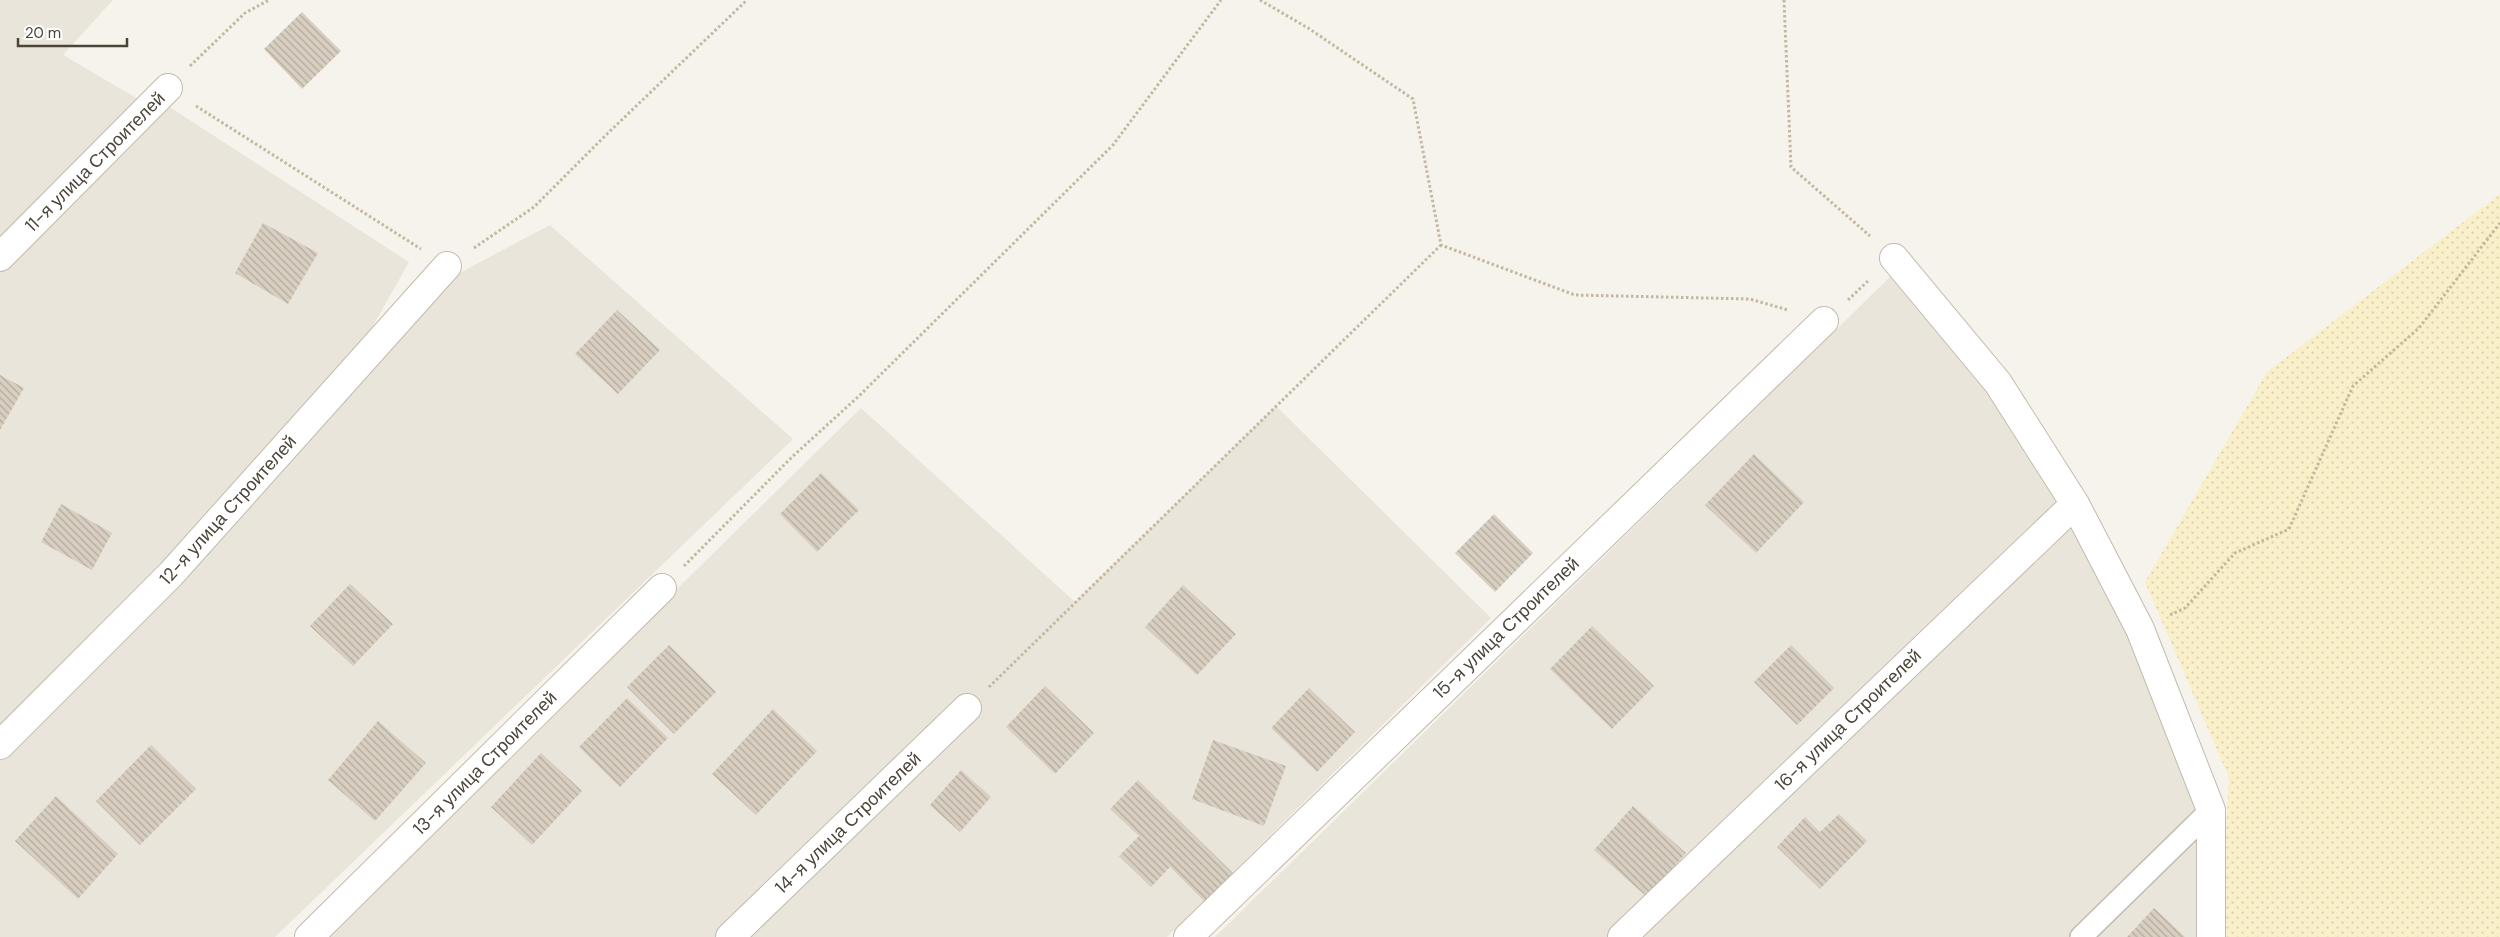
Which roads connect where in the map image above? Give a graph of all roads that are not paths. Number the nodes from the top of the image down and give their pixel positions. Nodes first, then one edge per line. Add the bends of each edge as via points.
1 (168, 88) road end
2 (0, 257) edge
3 (1894, 258) road end
4 (447, 266) road end
5 (1824, 320) road end
6 (2075, 504) junction
7 (662, 588) road end
8 (967, 708) road end
9 (0, 745) edge
10 (2211, 810) junction
11 (309, 937) edge
12 (730, 937) edge
13 (1188, 937) edge
14 (1622, 937) edge
15 (2081, 937) edge
16 (2211, 937) edge

1 - 2 street, 11-я улица Строителей
3 - 6 street via 1998,383
4 - 9 street, 12-я улица Строителей via 171,574
5 - 13 street, 15-я улица Строителей
6 - 10 street via 2140,629
6 - 14 street, 16-я улица Строителей
7 - 11 street, 13-я улица Строителей
8 - 12 street, 14-я улица Строителей
10 - 15 lane
10 - 16 street

